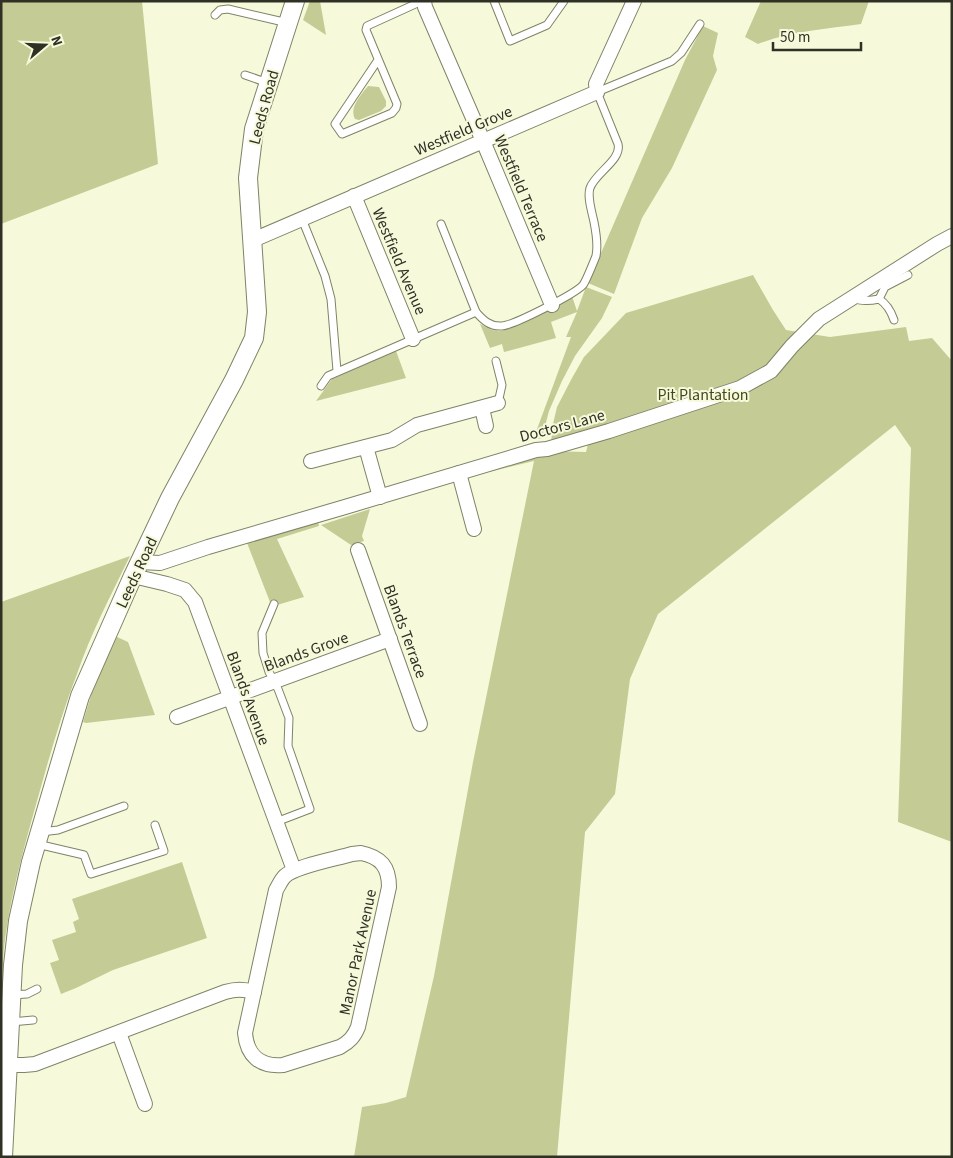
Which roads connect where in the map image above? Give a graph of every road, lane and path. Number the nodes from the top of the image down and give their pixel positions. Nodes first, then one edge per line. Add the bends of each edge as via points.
1 (295, 1) edge
2 (423, 1) edge
3 (494, 1) edge
4 (564, 1) edge
5 (634, 1) edge
6 (215, 15) dead end
7 (288, 23) junction
8 (700, 24) dead end
9 (378, 60) junction
10 (245, 75) dead end
11 (269, 83) junction
12 (597, 92) junction
13 (484, 141) junction
14 (354, 196) junction
15 (302, 219) junction
16 (441, 224) dead end
17 (952, 236) edge
18 (252, 240) junction
19 (908, 275) dead end
20 (853, 297) junction
21 (879, 299) junction
22 (552, 305) junction
23 (476, 312) junction
24 (894, 320) dead end
25 (413, 339) junction
26 (496, 362) dead end
27 (337, 371) junction
28 (321, 386) dead end
29 (498, 403) joint
30 (482, 408) junction
31 (486, 426) dead end
32 (366, 447) junction
33 (311, 461) dead end
34 (459, 473) junction
35 (380, 497) junction
36 (474, 529) dead end
37 (358, 550) dead end
38 (136, 569) junction
39 (274, 604) dead end
40 (390, 639) junction
41 (274, 681) junction
42 (230, 697) junction
43 (176, 717) dead end
44 (420, 724) dead end
45 (124, 806) dead end
46 (276, 822) junction
47 (155, 825) dead end
48 (38, 838) junction
49 (294, 870) junction
50 (36, 990) dead end
51 (254, 992) junction
52 (12, 995) junction
53 (33, 1020) dead end
54 (11, 1022) junction
55 (119, 1033) junction
56 (7, 1065) junction
57 (145, 1104) dead end
58 (3, 1157) edge

1 - 7 street, Leeds Road
2 - 9 lane via 367,26
2 - 13 street, Westfield Terrace
3 - 4 lane via 510,41 547,25
5 - 12 street via 596,84
6 - 7 lane via 228,9
7 - 11 street, Leeds Road
8 - 12 lane via 672,61
9 - 9 lane via 396,108 392,113 342,134 336,124
10 - 11 lane
11 - 18 street, Leeds Road via 254,130 248,178
12 - 13 street, Westfield Grove
12 - 22 lane via 619,150 590,188 596,256 584,284
13 - 14 street, Westfield Grove
13 - 22 street, Westfield Terrace
14 - 15 street, Westfield Grove
14 - 25 street, Westfield Avenue
15 - 18 street, Westfield Grove
15 - 27 lane via 331,298
16 - 23 lane
17 - 20 street, Doctors Lane
18 - 38 street, Leeds Road via 257,312 254,338
19 - 21 lane via 885,287
20 - 21 lane via 868,301
20 - 34 street, Doctors Lane via 819,318 771,371 740,388 609,431
21 - 24 lane via 885,302
22 - 23 lane via 502,326 492,325
23 - 25 lane
25 - 27 lane
26 - 29 lane via 502,385
27 - 28 lane via 328,376
29 - 30 street
30 - 31 street
30 - 32 street via 417,425 392,440
32 - 33 street
32 - 35 street
34 - 35 street, Doctors Lane
34 - 36 street
35 - 38 street, Doctors Lane
37 - 40 street, Blands Terrace
38 - 42 street, Blands Avenue via 185,590 195,602
38 - 48 street, Leeds Road via 80,696
39 - 41 lane via 262,633 262,652
40 - 41 street, Blands Grove
40 - 44 street, Blands Terrace
41 - 42 street, Blands Grove
41 - 46 lane via 289,718 288,746 310,809
42 - 43 street, Blands Grove
42 - 46 street, Blands Avenue
45 - 48 lane
46 - 49 street, Blands Avenue
47 - 48 lane via 164,851 91,874 84,855
48 - 52 street, Leeds Road via 18,921
49 - 51 street, Manor Park Avenue via 285,876 276,890
49 - 51 street, Manor Park Avenue via 361,853 371,855 386,868 389,887 358,1028 354,1036 340,1047 283,1065 264,1064 256,1059 246,1042
50 - 52 lane
51 - 55 street via 234,989
52 - 54 street, Leeds Road
53 - 54 lane
54 - 56 street, Leeds Road
55 - 56 street via 35,1064
55 - 57 street
56 - 58 street, Leeds Road

